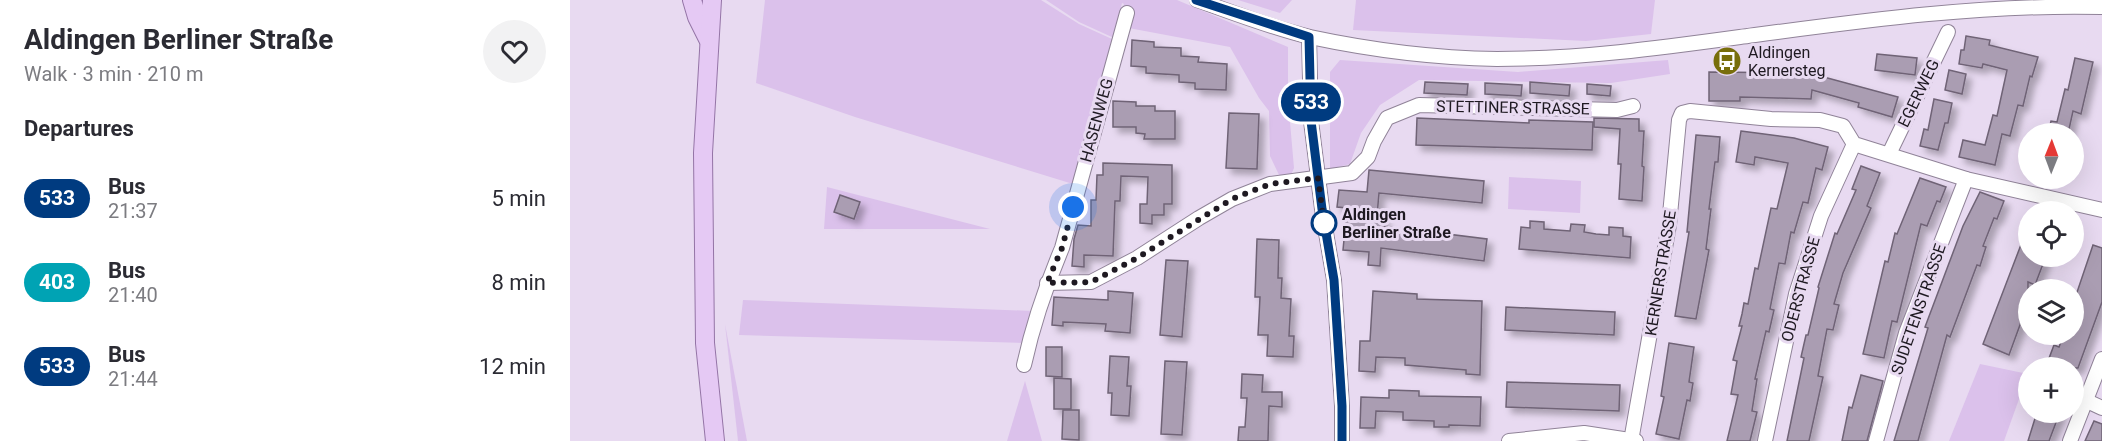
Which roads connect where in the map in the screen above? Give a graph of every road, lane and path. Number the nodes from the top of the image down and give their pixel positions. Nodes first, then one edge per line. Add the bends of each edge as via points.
1 (692, 0) edge
2 (712, 0) edge
3 (1197, 0) edge
4 (2102, 8) edge
5 (1127, 13) dead end
6 (1948, 32) dead end
7 (1309, 37) junction
8 (709, 41) junction
9 (1633, 106) dead end
10 (1854, 144) junction
11 (1889, 154) junction
12 (1318, 178) junction
13 (1966, 179) junction
14 (2102, 210) edge
15 (1047, 283) junction
16 (2102, 359) edge
17 (1024, 365) dead end
18 (2087, 401) junction
19 (2102, 408) edge
20 (1633, 440) edge
21 (715, 441) edge
22 (1342, 441) edge
23 (1509, 441) edge
24 (1765, 441) edge
25 (1876, 441) edge
26 (2070, 441) edge

1 - 8 main road
2 - 8 main road
3 - 7 street
4 - 7 street via 1961,11 1662,48 1498,59 1432,56
5 - 15 street, HASENWEG via 1062,248
6 - 11 street, EGERWEG
7 - 12 street via 1311,121
8 - 21 main road via 703,153 704,284 705,343
9 - 12 street, STETTINER STRASSE via 1617,110 1419,105 1388,118 1368,157 1352,173
10 - 11 street
10 - 20 street, KERNERSTRASSE via 1844,126 1821,120 1682,113 1669,225
10 - 24 street, ODERSTRASSE via 1821,216 1796,294
11 - 13 street
12 - 15 street, STETTINER STRASSE via 1270,184 1232,199 1091,282
12 - 22 street via 1334,280
13 - 14 street
13 - 25 street, SUDETENSTRASSE via 1906,333
15 - 17 street, HASENWEG
16 - 18 street
18 - 19 street
18 - 26 street
20 - 23 street via 1584,433

